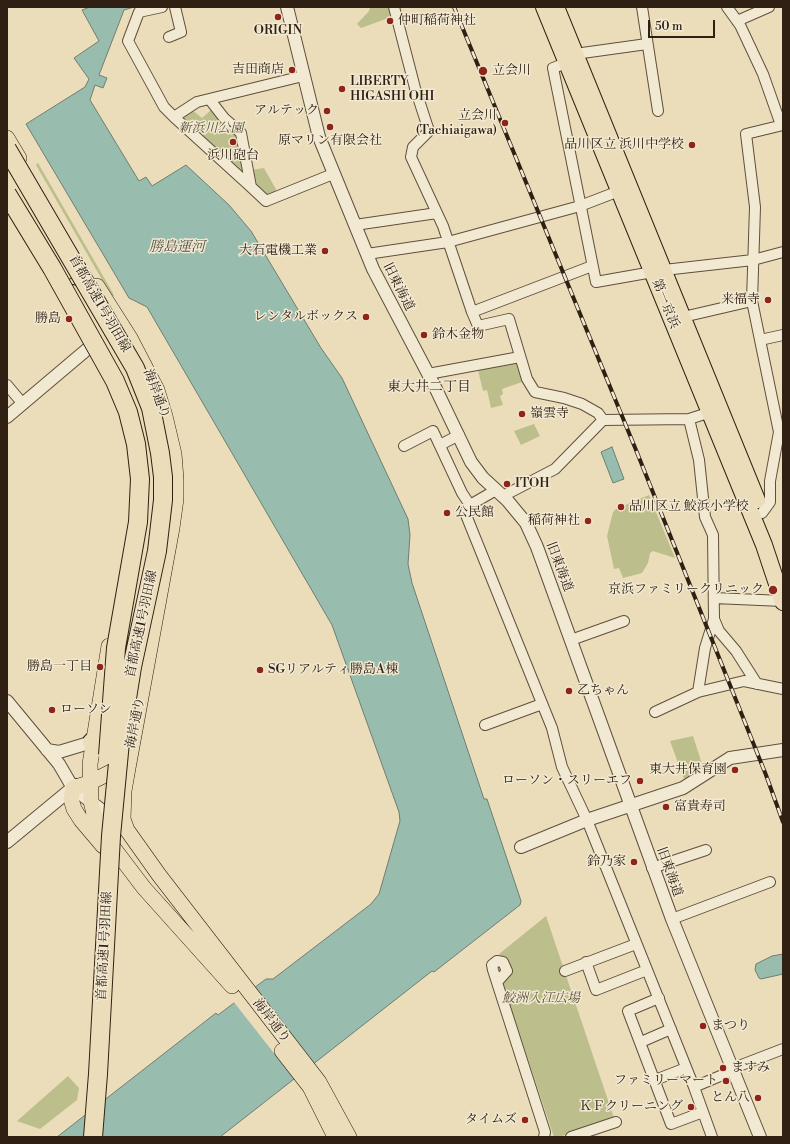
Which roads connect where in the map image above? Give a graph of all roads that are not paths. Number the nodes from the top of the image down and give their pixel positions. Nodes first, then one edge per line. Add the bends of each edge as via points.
1 (162, 7) edge
2 (175, 7) edge
3 (288, 7) edge
4 (394, 7) edge
5 (544, 7) edge
6 (556, 7) edge
7 (642, 7) edge
8 (727, 7) edge
9 (769, 7) edge
10 (755, 10) edge
11 (737, 21) junction
12 (169, 37) dead end
13 (647, 44) junction
14 (570, 59) junction
15 (303, 76) junction
16 (210, 100) junction
17 (658, 111) dead end
18 (174, 117) junction
19 (782, 125) edge
20 (7, 138) edge
21 (7, 149) edge
22 (7, 169) edge
23 (333, 174) junction
24 (251, 187) junction
25 (619, 191) junction
26 (7, 194) edge
27 (7, 202) edge
28 (580, 206) junction
29 (437, 213) junction
30 (355, 225) junction
31 (448, 242) junction
32 (783, 252) edge
33 (367, 254) junction
34 (753, 260) junction
35 (592, 266) junction
36 (52, 268) junction
37 (658, 271) junction
38 (752, 301) junction
39 (472, 312) junction
40 (683, 317) junction
41 (121, 336) junction
42 (783, 336) edge
43 (760, 340) junction
44 (92, 346) junction
45 (520, 357) junction
46 (428, 374) junction
47 (7, 385) edge
48 (22, 404) junction
49 (715, 411) junction
50 (7, 417) edge
51 (689, 419) junction
52 (603, 420) junction
53 (781, 432) edge
54 (459, 435) junction
55 (440, 445) junction
56 (404, 446) dead end
57 (499, 493) junction
58 (470, 505) junction
59 (762, 513) junction
60 (783, 567) edge
61 (714, 598) junction
62 (783, 602) edge
63 (714, 620) junction
64 (624, 621) dead end
65 (572, 640) junction
66 (756, 684) junction
67 (783, 689) edge
68 (698, 692) junction
69 (7, 701) edge
70 (542, 704) junction
71 (139, 706) junction
72 (655, 712) dead end
73 (110, 719) junction
74 (485, 725) dead end
75 (92, 742) junction
76 (47, 750) junction
77 (783, 750) edge
78 (90, 764) junction
79 (89, 783) junction
80 (73, 788) junction
81 (91, 801) junction
82 (629, 806) junction
83 (587, 820) junction
84 (127, 830) junction
85 (7, 842) edge
86 (521, 847) dead end
87 (706, 850) dead end
88 (652, 868) junction
89 (770, 882) dead end
90 (144, 888) junction
91 (672, 919) junction
92 (636, 944) junction
93 (586, 962) junction
94 (647, 970) junction
95 (565, 971) dead end
96 (498, 981) dead end
97 (238, 986) junction
98 (659, 998) junction
99 (671, 1029) junction
100 (641, 1042) junction
101 (783, 1049) edge
102 (686, 1068) junction
103 (732, 1070) junction
104 (655, 1080) junction
105 (315, 1084) junction
106 (694, 1087) junction
107 (703, 1112) junction
108 (616, 1122) dead end
109 (82, 1137) edge
110 (93, 1137) edge
111 (335, 1137) edge
112 (349, 1137) edge
113 (544, 1137) edge
114 (570, 1137) edge
115 (712, 1137) edge
116 (760, 1137) edge

1 - 18 street via 139,12 128,40 164,107
2 - 12 street via 181,32
3 - 15 street, 旧東海道
4 - 29 street via 429,131 413,147 411,157
5 - 14 highway, 第一京浜
6 - 14 highway, 第一京浜
7 - 13 street
8 - 11 street
9 - 10 street
10 - 11 street
11 - 19 street
13 - 14 street
13 - 17 street
14 - 25 highway, 第一京浜
14 - 28 street via 553,68
14 - 37 highway, 第一京浜
15 - 16 street
15 - 23 street, 旧東海道 via 319,137
16 - 18 street via 197,102
16 - 24 street via 224,118 242,133
18 - 24 street
19 - 34 street via 746,134 755,207
20 - 41 main road, 海岸通り
21 - 110 highway, 首都高速1号羽田線, bridge via 135,368 151,408 163,477 158,545 132,667 120,742 111,836
22 - 41 highway, bridge via 80,290
23 - 24 street via 266,201
23 - 30 street, 旧東海道
25 - 28 street
25 - 37 highway, 第一京浜
26 - 36 highway, 首都高速1号羽田線, bridge
27 - 44 main road, 海岸通り
28 - 31 street
28 - 35 street
29 - 30 street
29 - 31 street
30 - 33 street, 旧東海道
31 - 33 street
31 - 39 street
32 - 34 street
33 - 46 street, 旧東海道
34 - 37 street
34 - 38 street
35 - 37 street via 596,282
35 - 39 street
36 - 73 highway, 首都高速1号羽田線, bridge via 115,380 128,412 138,462 138,522 116,648
36 - 73 highway, bridge via 90,316 125,375 144,426 150,460 150,525
37 - 40 highway, 第一京浜
37 - 49 highway, 第一京浜
38 - 40 street
38 - 43 street
39 - 45 street via 478,326 509,319
40 - 49 highway, 第一京浜
41 - 71 main road, 海岸通り via 157,390 174,454 176,479 172,528
42 - 43 street
43 - 53 street
44 - 48 street
44 - 75 main road, 海岸通り via 122,411 133,462 134,500 130,537
45 - 46 street
45 - 52 street via 527,380 535,392 582,404 598,413
46 - 54 street, 旧東海道
47 - 48 street
48 - 50 street
49 - 51 street
49 - 59 highway, 第一京浜
49 - 62 highway, 第一京浜
51 - 52 street
51 - 61 street via 699,460 705,517 713,535
52 - 57 street via 556,469
53 - 59 street via 770,481 770,502
54 - 55 street
54 - 57 street, 旧東海道 via 471,462
55 - 56 street via 433,431
55 - 58 street
57 - 58 street
57 - 65 street, 旧東海道 via 526,523 532,535
58 - 70 street via 466,515
59 - 60 highway, 第一京浜
61 - 62 street
61 - 63 street
63 - 66 street via 718,631 736,651
63 - 68 street via 705,648
64 - 65 street
65 - 82 street, 旧東海道
66 - 67 street
66 - 68 street via 744,681
68 - 72 street
69 - 76 street
70 - 74 street
70 - 83 street via 552,728 562,767
71 - 79 main road via 129,725 121,767
71 - 84 main road, 海岸通り via 124,792 123,819
73 - 75 highway via 99,737
73 - 109 highway, 首都高速1号羽田線, bridge
75 - 76 street via 59,752
75 - 78 main road, 海岸通り
76 - 80 street
77 - 82 street via 730,758 683,788
78 - 79 main road, 海岸通り
78 - 80 street
79 - 80 main road
79 - 81 main road, 海岸通り
80 - 81 street
80 - 85 street
80 - 90 main road via 71,799 81,820
81 - 84 street
81 - 90 main road, 海岸通り via 94,814 106,838
82 - 83 street
82 - 88 street, 旧東海道
83 - 86 street
83 - 92 street
84 - 97 main road, 海岸通り
87 - 88 street
88 - 91 street, 旧東海道
89 - 91 street
90 - 97 main road, 海岸通り
91 - 103 street, 旧東海道
92 - 93 street
92 - 94 street
93 - 94 street via 596,990
93 - 95 street
94 - 98 street
96 - 113 street via 545,1132
97 - 105 main road, 海岸通り
98 - 99 street
98 - 100 street via 628,1011
99 - 100 street
99 - 102 street
100 - 104 street
101 - 103 street
102 - 104 street
102 - 106 street
103 - 106 street
103 - 116 street, 旧東海道
104 - 107 street via 672,1124
105 - 111 main road, 海岸通り
105 - 112 main road, 海岸通り
106 - 107 street
107 - 115 street
108 - 114 street

